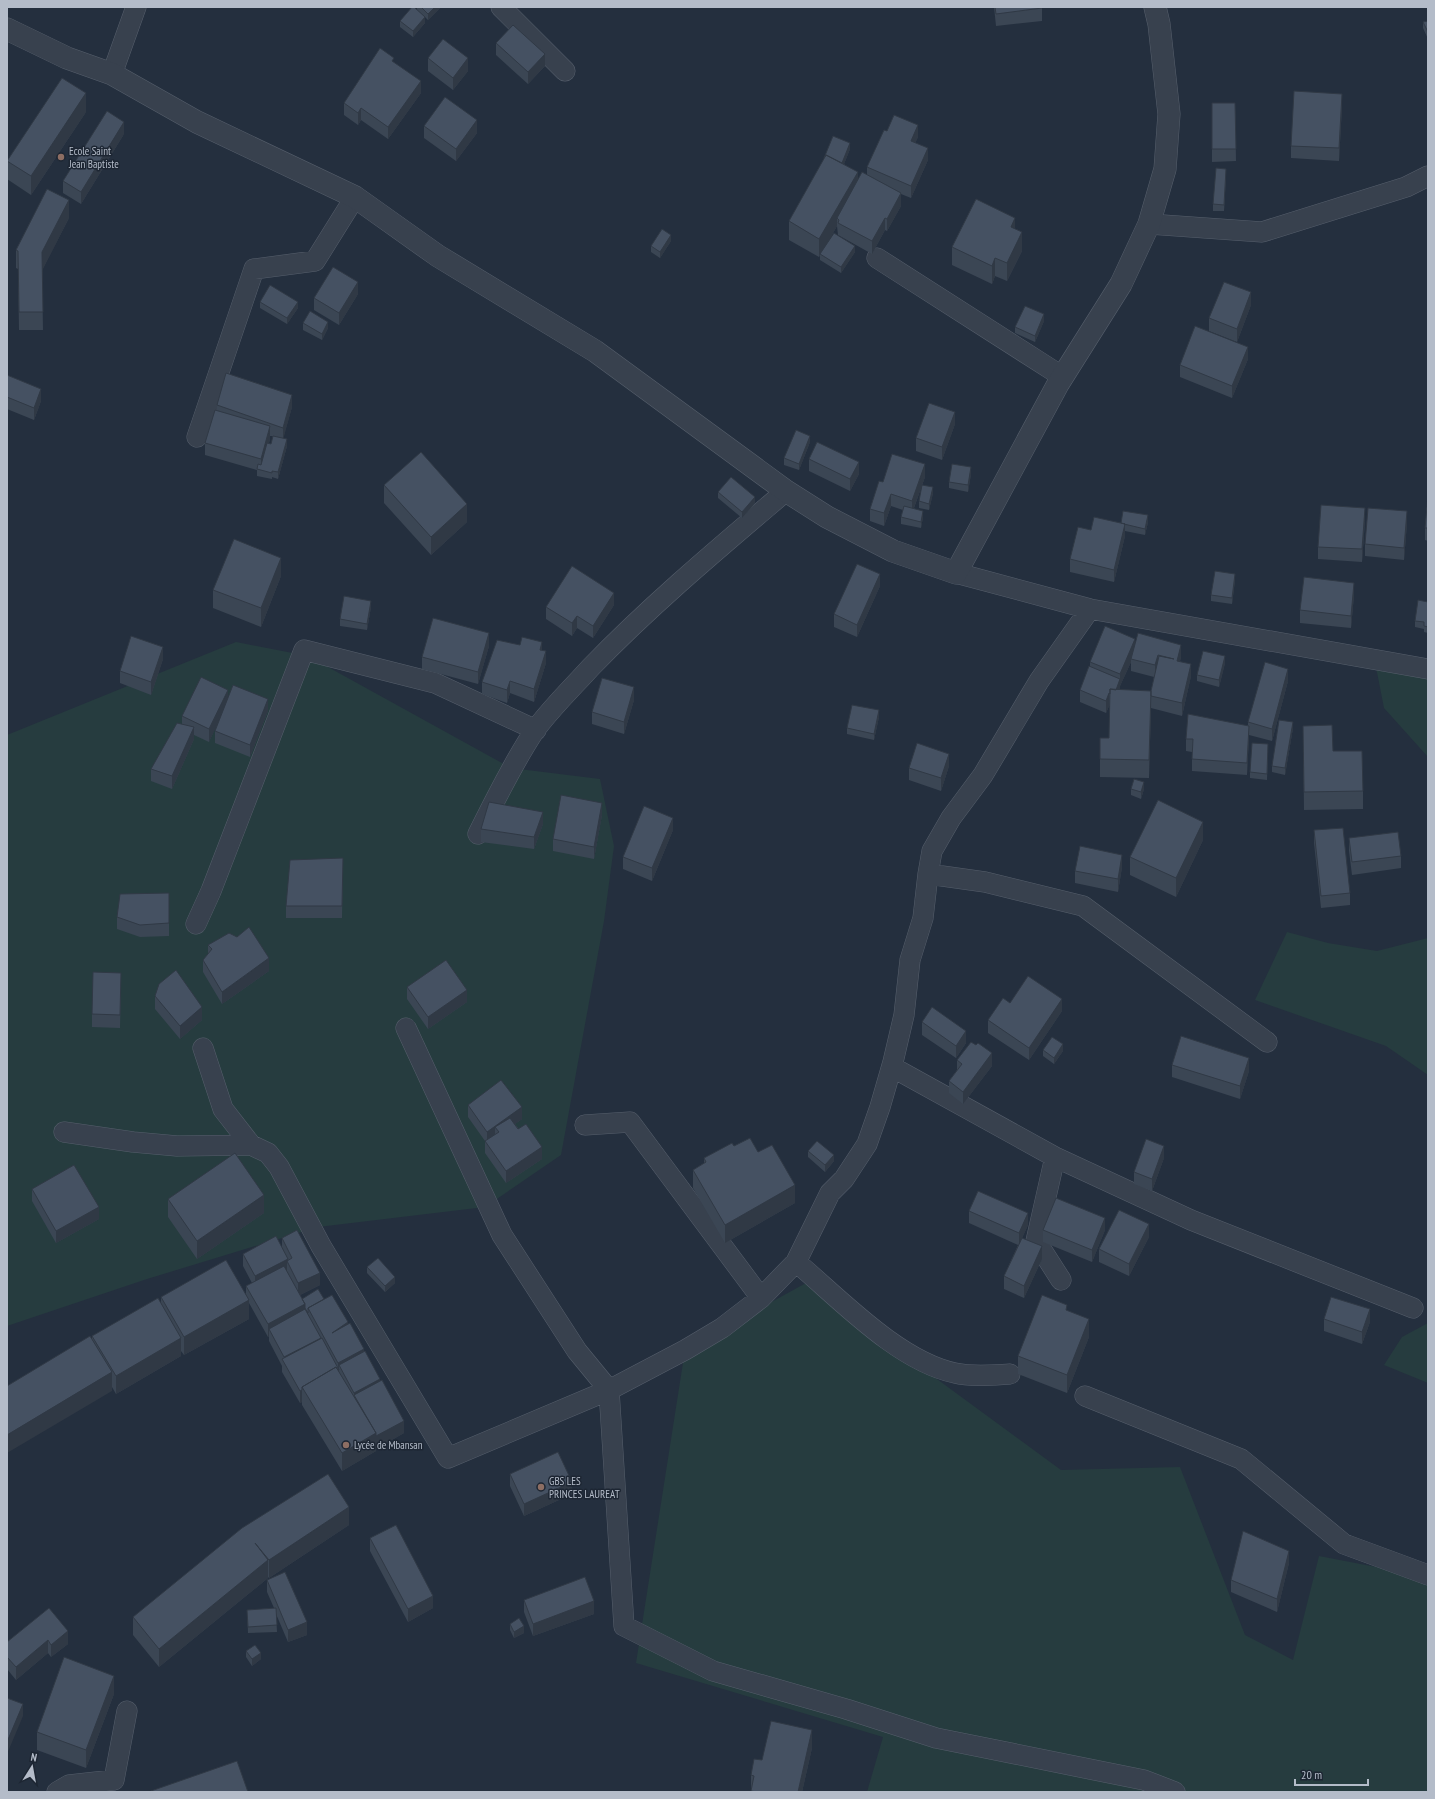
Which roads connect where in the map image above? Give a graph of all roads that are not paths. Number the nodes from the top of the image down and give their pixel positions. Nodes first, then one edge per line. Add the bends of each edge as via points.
1 (136, 7) edge
2 (501, 7) edge
3 (1155, 7) edge
4 (7, 30) edge
5 (565, 71) dead end
6 (112, 74) junction
7 (1428, 176) edge
8 (355, 197) junction
9 (1149, 224) junction
10 (878, 258) dead end
11 (1063, 377) junction
12 (197, 437) dead end
13 (786, 491) junction
14 (956, 573) junction
15 (1090, 609) junction
16 (1428, 669) edge
17 (536, 730) junction
18 (478, 834) dead end
19 (928, 874) junction
20 (196, 924) dead end
21 (406, 1028) dead end
22 (1267, 1042) dead end
23 (203, 1048) dead end
24 (892, 1067) junction
25 (586, 1125) dead end
26 (64, 1132) dead end
27 (251, 1146) junction
28 (1055, 1156) junction
29 (796, 1262) junction
30 (1061, 1280) dead end
31 (761, 1298) junction
32 (1412, 1308) dead end
33 (1010, 1374) dead end
34 (609, 1390) junction
35 (1085, 1396) dead end
36 (1428, 1575) edge
37 (127, 1711) dead end
38 (57, 1792) edge
39 (1175, 1792) edge

1 - 6 street
2 - 5 street
3 - 9 street via 1169,114 1165,169
4 - 6 street via 67,58
6 - 8 street via 197,122
7 - 9 street via 1406,187 1262,232
8 - 12 street via 315,260 254,269
8 - 13 street via 438,256 595,351
9 - 11 street via 1121,284
10 - 11 street
11 - 14 street
13 - 14 street via 827,518 893,551
13 - 17 street via 664,596 598,660
14 - 15 street
15 - 16 street
15 - 19 street via 1039,681 983,775 951,818 932,851
17 - 18 street via 501,787
17 - 20 street via 435,683 304,650
19 - 22 street via 985,882 1084,906
19 - 24 street via 923,918 910,960 904,1015
21 - 34 street via 502,1235 577,1351
23 - 27 street via 223,1109
24 - 28 street
24 - 29 street via 867,1144 844,1179 830,1193
25 - 31 street via 630,1122
26 - 27 street via 177,1146
27 - 34 street via 268,1153 279,1167 321,1246 448,1458
28 - 30 street via 1036,1241
28 - 32 street via 1191,1220
29 - 31 street
29 - 33 street via 882,1335 924,1361 955,1373
31 - 34 street via 722,1328
34 - 39 street via 624,1626 713,1671 936,1738 1144,1780
35 - 36 street via 1241,1458 1344,1544
37 - 38 street via 114,1780 69,1785

